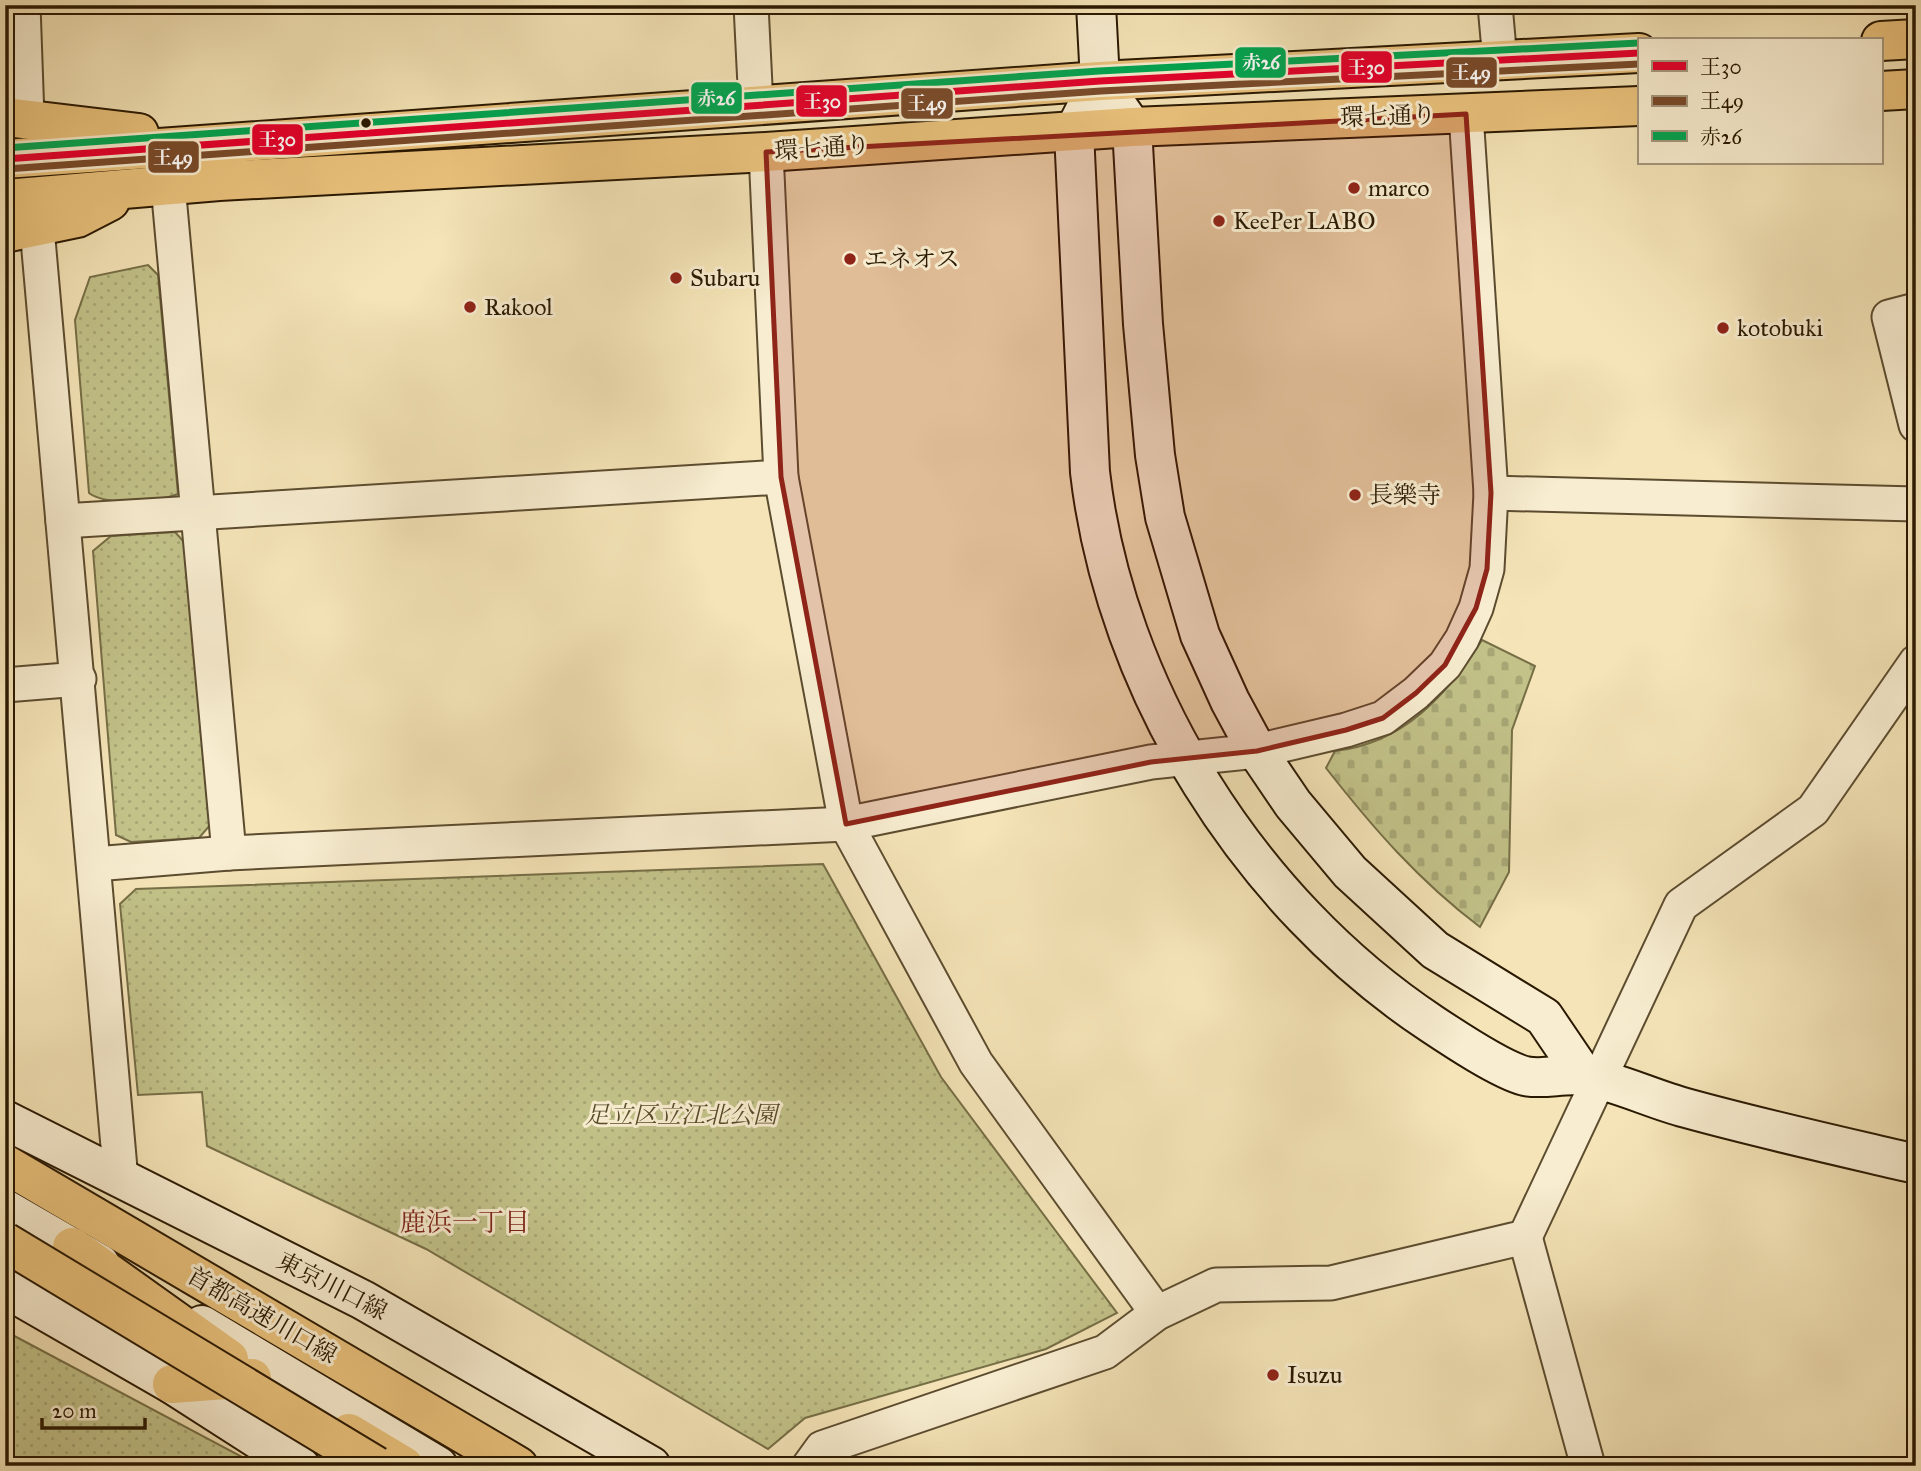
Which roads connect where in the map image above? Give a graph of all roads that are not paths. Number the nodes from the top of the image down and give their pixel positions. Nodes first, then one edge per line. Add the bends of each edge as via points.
1 (23, 5) edge
2 (751, 5) edge
3 (1096, 5) edge
4 (1495, 5) edge
5 (1916, 39) edge
6 (1882, 41) edge
7 (1638, 53) edge
8 (1500, 61) junction
9 (1100, 81) junction
10 (1916, 89) edge
11 (1882, 91) edge
12 (756, 106) junction
13 (1638, 106) edge
14 (1466, 114) junction
15 (16, 117) edge
16 (1132, 127) junction
17 (1074, 132) junction
18 (217, 145) junction
19 (766, 152) junction
20 (5, 159) edge
21 (151, 187) junction
22 (5, 199) edge
23 (21, 231) edge
24 (1916, 310) edge
25 (1916, 425) edge
26 (781, 477) junction
27 (1491, 493) junction
28 (1916, 504) edge
29 (196, 513) junction
30 (63, 521) junction
31 (1916, 662) edge
32 (79, 678) junction
33 (5, 685) edge
34 (1257, 751) junction
35 (1188, 758) junction
36 (846, 824) junction
37 (229, 853) junction
38 (95, 864) junction
39 (1591, 1078) junction
40 (5, 1120) edge
41 (5, 1164) edge
42 (1916, 1164) edge
43 (121, 1180) junction
44 (5, 1209) edge
45 (1525, 1237) junction
46 (5, 1242) edge
47 (72, 1247) junction
48 (5, 1288) edge
49 (1157, 1313) junction
50 (255, 1378) junction
51 (172, 1384) junction
52 (300, 1466) edge
53 (376, 1466) edge
54 (404, 1466) edge
55 (438, 1466) edge
56 (518, 1466) edge
57 (651, 1466) edge
58 (809, 1466) edge
59 (1587, 1466) edge

1 - 15 street
2 - 12 street
3 - 9 street
4 - 8 street
5 - 6 main road
7 - 8 main road, 環七通り
8 - 9 main road, 環七通り
9 - 12 main road, 環七通り
9 - 16 street
9 - 17 street
10 - 11 main road
12 - 18 main road, 環七通り
13 - 14 main road, 環七通り
14 - 16 main road, 環七通り
14 - 27 street
15 - 18 main road
16 - 17 main road, 環七通り
16 - 34 street via 1144,337 1154,455 1165,517 1200,635
17 - 19 main road, 環七通り
17 - 35 street via 1096,519 1131,645
18 - 20 main road, 環七通り
19 - 21 main road, 環七通り
19 - 26 street
21 - 22 main road, 環七通り
21 - 23 main road via 77,218
21 - 29 street
23 - 30 street
24 - 25 street via 1889,317
26 - 29 street
26 - 36 street
27 - 28 street
27 - 34 street via 1487,569 1476,608 1444,665 1383,718
29 - 30 street
29 - 37 street
30 - 32 street
31 - 39 street via 1813,810 1681,905
32 - 33 street
32 - 38 street
34 - 35 street
34 - 39 street via 1293,804 1350,872 1435,950 1544,1017
35 - 36 street
35 - 39 street via 1238,840 1327,938 1391,997 1524,1076
36 - 37 street
36 - 49 street via 975,1063
37 - 38 street
38 - 43 street
39 - 42 street via 1686,1108
39 - 45 street
40 - 43 street, 東京川口線
41 - 56 main road, 首都高速川口線
43 - 57 street, 東京川口線 via 363,1300
44 - 47 street
45 - 49 street via 1331,1283 1216,1285
45 - 59 street
46 - 53 main road, bridge
47 - 50 main road
47 - 55 street
48 - 51 street
49 - 58 street via 1105,1352 822,1448
50 - 51 main road
50 - 54 main road
51 - 52 street

